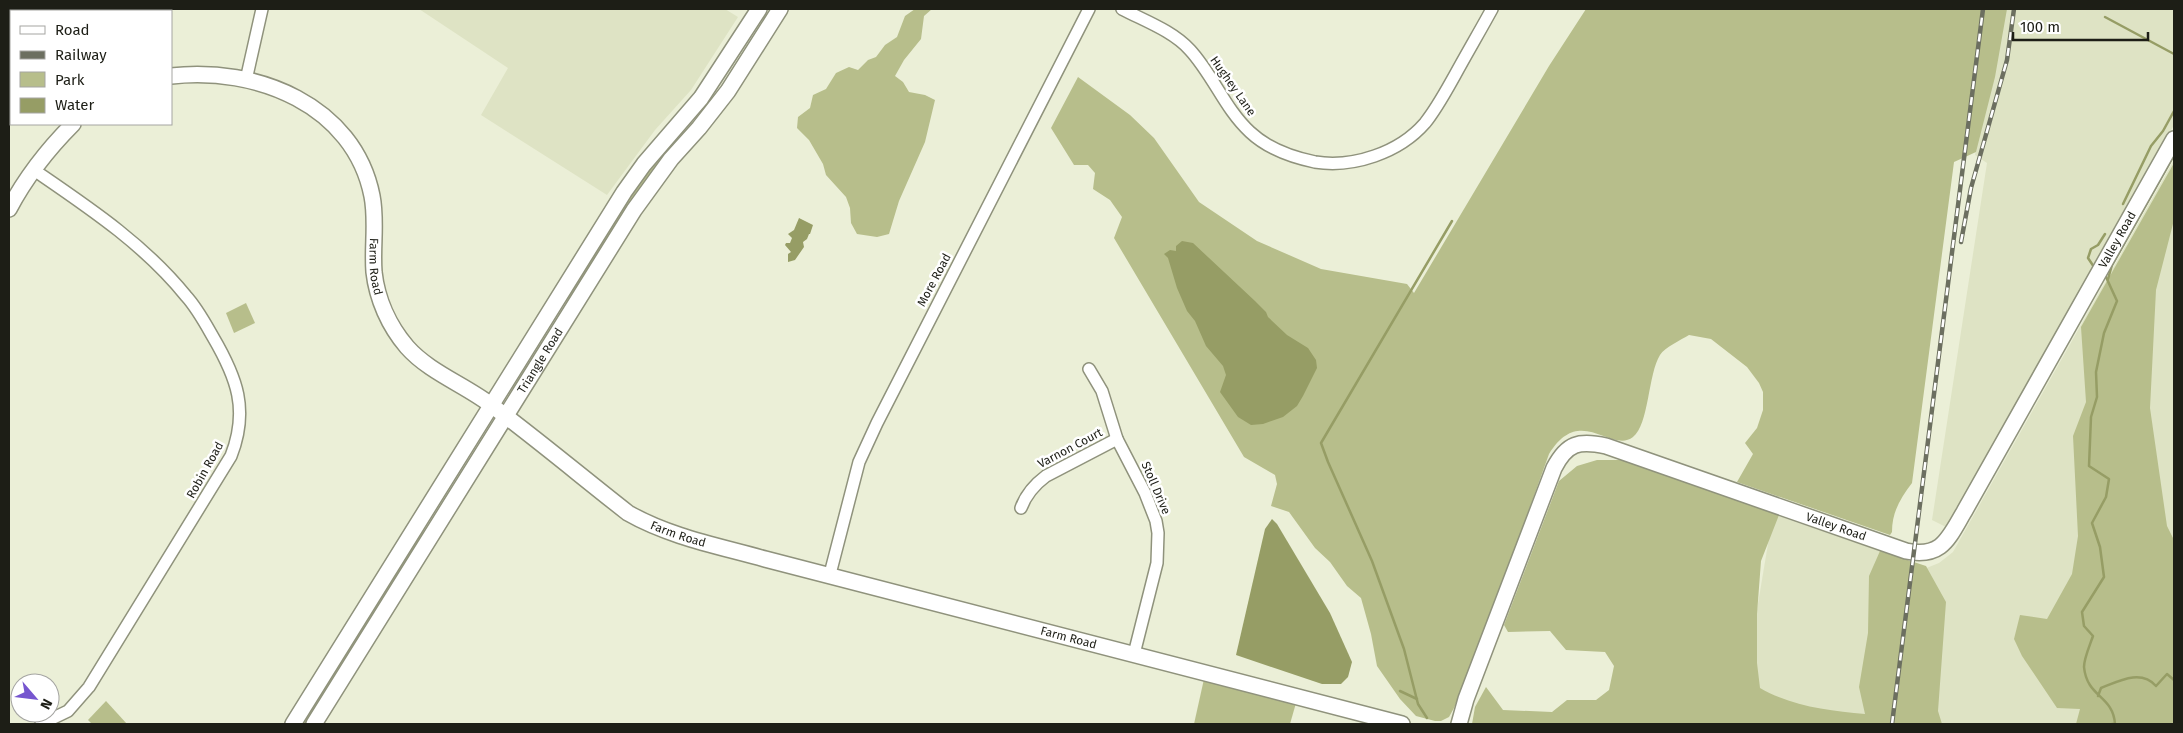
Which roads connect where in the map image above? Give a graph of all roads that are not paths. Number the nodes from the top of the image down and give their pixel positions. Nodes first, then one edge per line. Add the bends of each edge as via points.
1 (262, 9) edge
2 (759, 9) edge
3 (780, 9) edge
4 (1089, 9) edge
5 (1122, 9) edge
6 (1492, 9) edge
7 (172, 76) edge
8 (246, 80) junction
9 (72, 125) edge
10 (2174, 139) edge
11 (34, 170) junction
12 (9, 208) edge
13 (1089, 370) dead end
14 (491, 404) junction
15 (505, 416) junction
16 (1117, 439) junction
17 (1021, 508) dead end
18 (830, 574) junction
19 (1134, 654) junction
20 (41, 724) edge
21 (293, 724) edge
22 (314, 724) edge
23 (1402, 724) edge
24 (1459, 724) edge

1 - 8 street
2 - 14 street, Triangle Road via 701,98 624,192
3 - 15 street, Triangle Road via 728,91 652,184
4 - 18 street, More Road via 876,423 859,462
5 - 6 street, Hughey Lane via 1166,32 1188,48 1240,122 1261,141 1299,159 1323,163 1365,159 1382,153 1416,132 1438,104
7 - 8 street, Farm Road via 191,74
8 - 14 street, Farm Road via 278,89 304,102 324,115 345,136 363,166 372,197 374,272 387,318 407,347
9 - 11 street
10 - 24 street, Valley Road via 1964,512 1939,549 1926,553 1906,551 1606,446 1576,444 1565,451 1554,468
11 - 12 street
11 - 20 street, Robin Road via 109,222 151,258 187,296 228,365 237,387 241,411 237,441 231,456 89,687 68,710
13 - 16 street, Stoll Drive via 1102,391
14 - 15 street, Farm Road
14 - 21 street, Triangle Road
15 - 18 street, Farm Road via 642,521 662,530
15 - 22 street, Triangle Road
16 - 17 street, Varnon Court via 1036,484 1024,498
16 - 19 street, Stoll Drive via 1145,493 1158,534 1157,563
18 - 19 street, Farm Road
19 - 23 street, Farm Road

